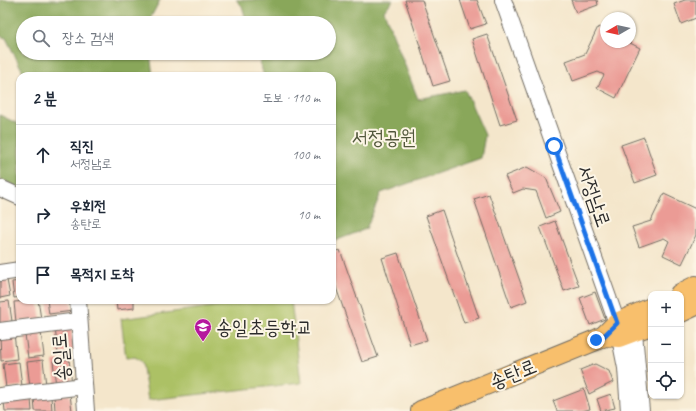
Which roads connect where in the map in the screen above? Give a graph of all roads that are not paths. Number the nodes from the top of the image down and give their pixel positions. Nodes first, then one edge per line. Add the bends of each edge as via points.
1 (502, 0) edge
2 (0, 188) edge
3 (16, 195) edge
4 (16, 271) edge
5 (0, 273) edge
6 (696, 286) edge
7 (684, 292) edge
8 (78, 304) edge
9 (696, 305) edge
10 (648, 311) edge
11 (684, 311) edge
12 (78, 321) junction
13 (626, 329) edge
14 (0, 331) edge
15 (84, 386) junction
16 (0, 396) edge
17 (86, 411) edge
18 (421, 411) edge
19 (629, 411) edge
20 (641, 411) edge

1 - 13 street, 서정남로
2 - 3 street
4 - 5 street
6 - 7 main road
8 - 12 street, 송일로
9 - 11 main road
10 - 13 main road, 송탄로
12 - 14 street
12 - 15 street, 송일로
13 - 18 main road, 송탄로
13 - 19 street, 서정남로
13 - 20 street, 서정남로
15 - 16 street
15 - 17 street, 송일로

